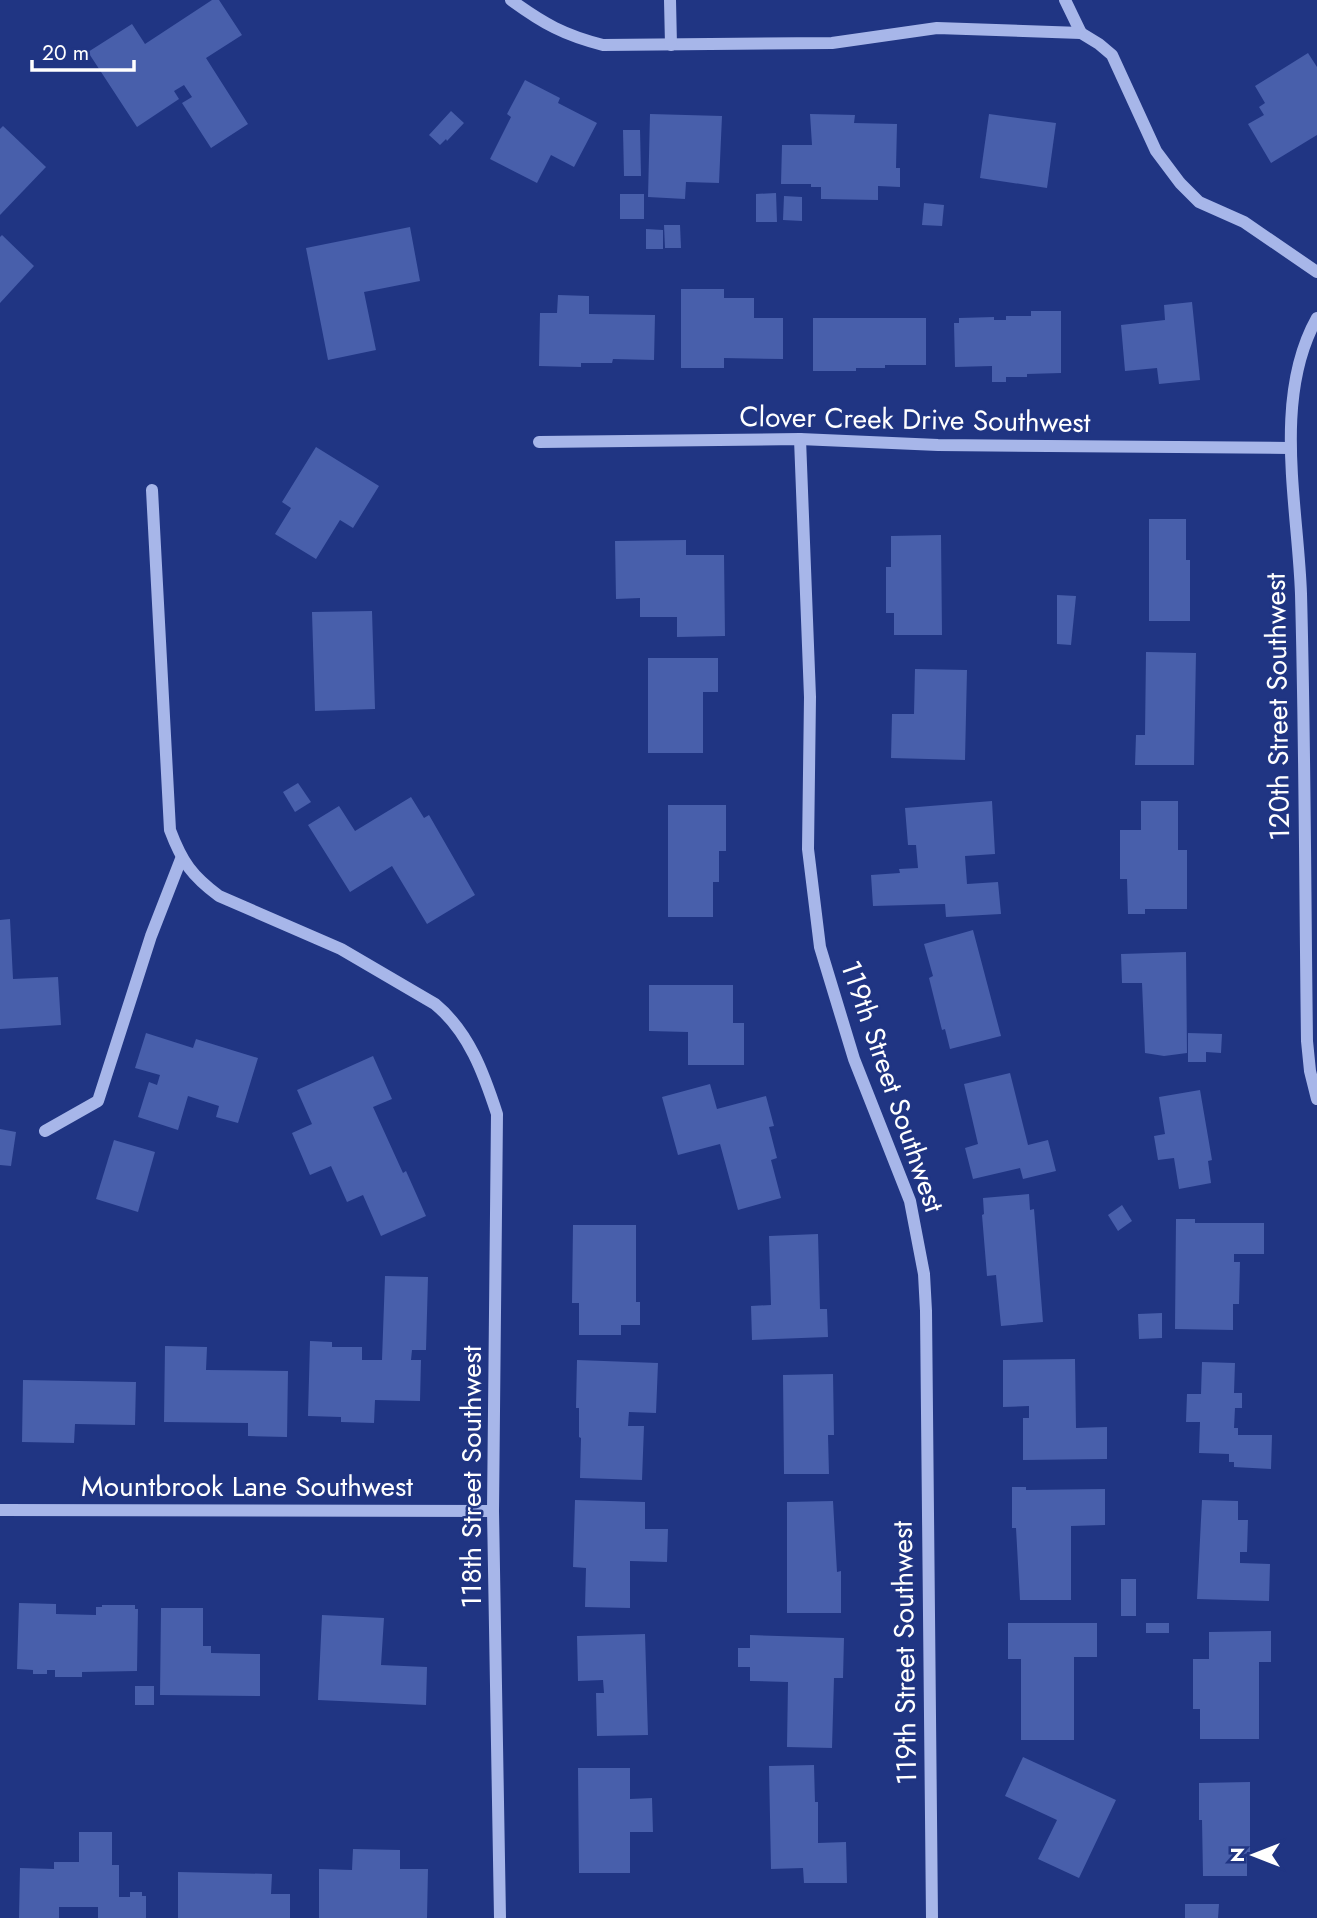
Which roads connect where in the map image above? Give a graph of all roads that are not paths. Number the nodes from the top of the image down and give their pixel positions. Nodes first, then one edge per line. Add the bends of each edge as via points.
1 (511, 0) edge
2 (670, 0) edge
3 (1065, 0) edge
4 (1081, 33) junction
5 (671, 45) junction
6 (1317, 272) edge
7 (1317, 317) edge
8 (800, 439) junction
9 (539, 442) dead end
10 (1290, 447) junction
11 (152, 490) dead end
12 (181, 859) junction
13 (1317, 1099) edge
14 (46, 1131) dead end
15 (0, 1510) edge
16 (493, 1511) junction
17 (500, 1918) edge
18 (932, 1918) edge

1 - 5 street via 570,36 603,45
2 - 5 street
3 - 4 street
4 - 5 street via 937,28 832,43
4 - 6 street via 1112,55 1157,151 1180,183 1199,202 1244,222
7 - 10 street, 120th Street Southwest via 1297,369
8 - 9 street, Clover Creek Drive Southwest
8 - 10 street, Clover Creek Drive Southwest via 938,445
8 - 18 street, 119th Street Southwest via 810,697 808,849 820,947 854,1059 910,1201 924,1274
10 - 13 street, 120th Street Southwest via 1301,591 1307,1041
11 - 12 street via 170,830
12 - 14 street via 98,1101
12 - 16 street, 118th Street Southwest via 219,897 341,949 435,1004 468,1041 497,1114
15 - 16 street, Mountbrook Lane Southwest
16 - 17 street, 118th Street Southwest

